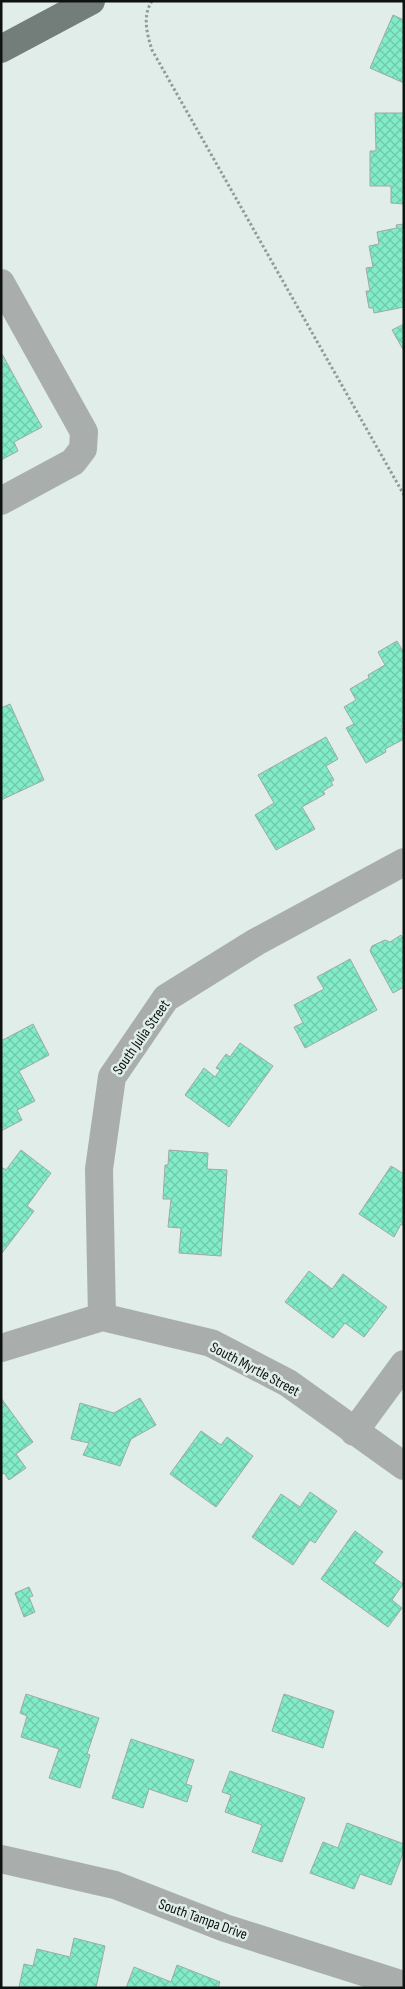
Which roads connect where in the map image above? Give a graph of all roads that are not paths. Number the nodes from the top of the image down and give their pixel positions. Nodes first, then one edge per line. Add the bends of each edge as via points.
1 (91, 1) edge
2 (1, 50) edge
3 (1, 283) edge
4 (1, 501) edge
5 (404, 862) edge
6 (102, 1317) junction
7 (1, 1348) edge
8 (404, 1364) edge
9 (354, 1432) junction
10 (404, 1466) edge
11 (1, 1859) edge
12 (404, 1985) edge

1 - 2 main road
3 - 4 street via 84,432 83,449 73,462
5 - 6 street, South Julia Street via 256,942 166,998 112,1077 99,1169
6 - 7 street
6 - 9 street, South Myrtle Street via 211,1343 288,1383
8 - 9 street
9 - 10 street, South Myrtle Street
11 - 12 street, South Tampa Drive via 115,1885 224,1928

